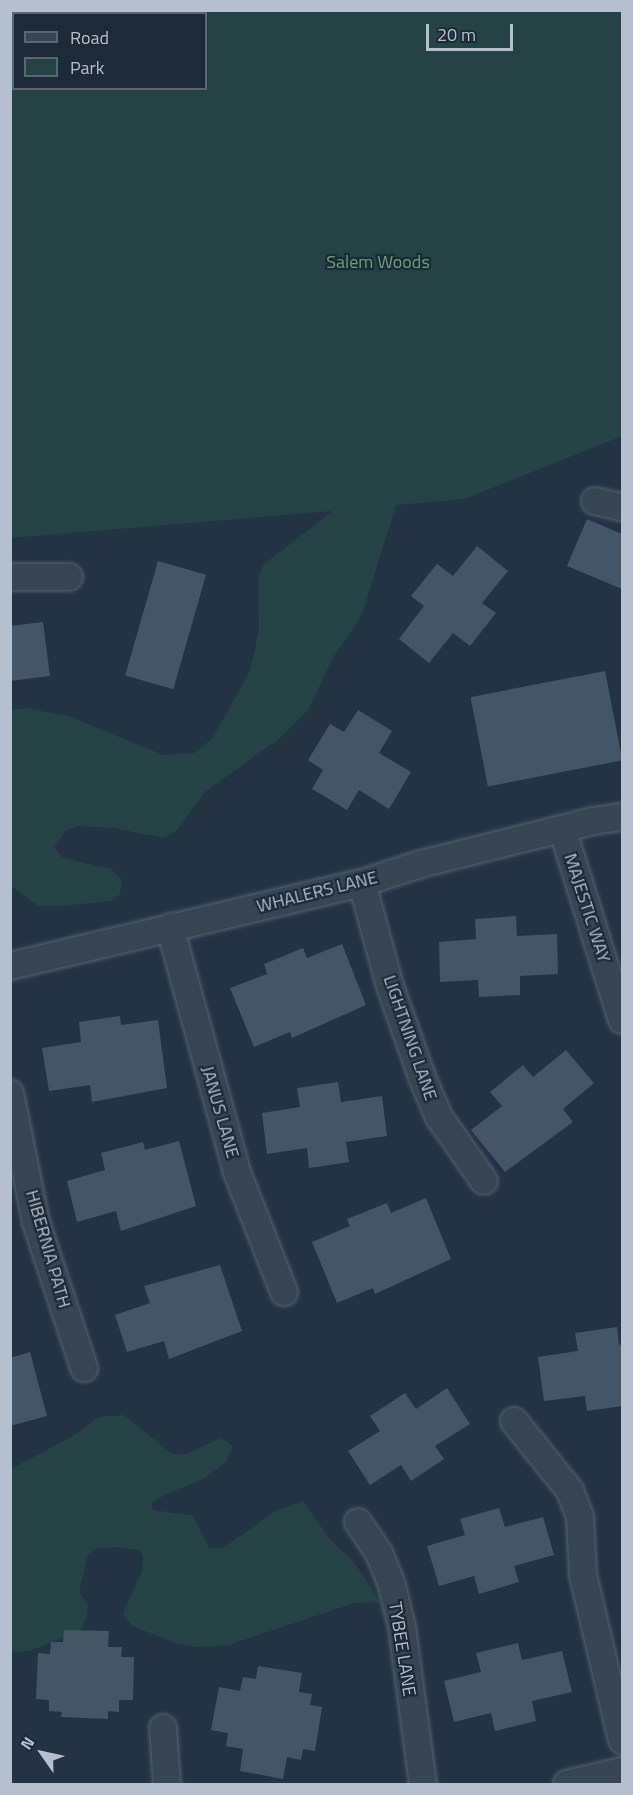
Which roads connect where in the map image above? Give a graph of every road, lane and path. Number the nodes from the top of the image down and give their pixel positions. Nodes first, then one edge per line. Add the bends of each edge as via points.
1 (596, 501) dead end
2 (622, 507) edge
3 (10, 577) edge
4 (69, 577) dead end
5 (622, 817) edge
6 (563, 831) junction
7 (362, 883) junction
8 (170, 927) junction
9 (10, 966) edge
10 (622, 1020) edge
11 (10, 1093) edge
12 (484, 1182) dead end
13 (284, 1292) dead end
14 (84, 1368) dead end
15 (514, 1421) dead end
16 (358, 1522) dead end
17 (163, 1728) dead end
18 (622, 1740) edge
19 (622, 1771) edge
20 (167, 1785) edge
21 (423, 1785) edge
22 (567, 1785) edge

1 - 2 street
3 - 4 street
5 - 6 street, WHALERS LANE
6 - 7 street, WHALERS LANE via 421,864
6 - 10 street, MAJESTIC WAY
7 - 8 street, WHALERS LANE
7 - 12 street, LIGHTNING LANE via 390,986 422,1077 439,1118
8 - 9 street, WHALERS LANE
8 - 13 street, JANUS LANE via 237,1172
11 - 14 street, HIBERNIA PATH via 36,1222
15 - 18 street via 570,1491 580,1517 583,1575
16 - 21 street, TYBEE LANE via 380,1553 392,1586 402,1627
17 - 20 street
19 - 22 street

